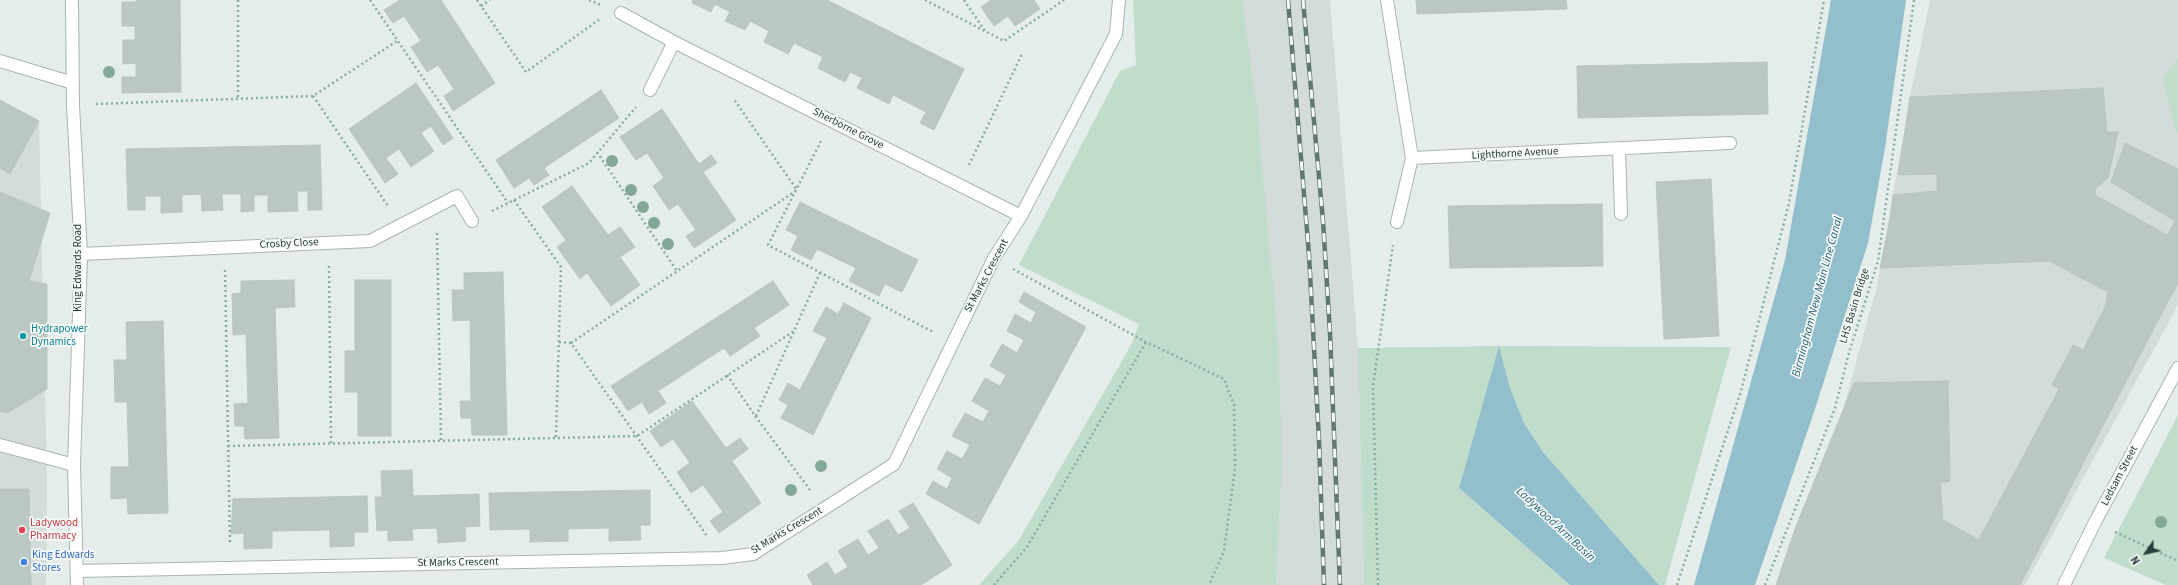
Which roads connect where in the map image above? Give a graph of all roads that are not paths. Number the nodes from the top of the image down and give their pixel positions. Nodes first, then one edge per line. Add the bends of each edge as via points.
1 (72, 0) edge
2 (1119, 0) edge
3 (1387, 0) edge
4 (621, 13) road end
5 (674, 42) junction
6 (0, 61) edge
7 (73, 83) junction
8 (650, 90) road end
9 (1730, 143) dead end
10 (1619, 149) junction
11 (1412, 158) junction
12 (1621, 214) dead end
13 (1021, 216) junction
14 (472, 221) road end
15 (1397, 222) road end
16 (80, 254) junction
17 (2178, 368) edge
18 (0, 445) edge
19 (74, 465) junction
20 (77, 572) junction
21 (77, 585) edge
22 (2064, 585) edge

1 - 7 street, King Edwards Road
2 - 13 street, St Marks Crescent via 1116,34
3 - 11 street
4 - 5 street, Sherborne Grove
5 - 8 street
5 - 13 street, Sherborne Grove
6 - 7 street
7 - 16 street, King Edwards Road
9 - 10 street, Lighthorne Avenue
10 - 11 street, Lighthorne Avenue
10 - 12 street
11 - 15 street
13 - 20 street, St Marks Crescent via 994,258 894,464 752,554 722,558
14 - 16 street, Crosby Close via 457,196 370,241
16 - 19 street, King Edwards Road
17 - 22 street, Ledsam Street
18 - 19 street
19 - 20 street, King Edwards Road
20 - 21 street, King Edwards Road

